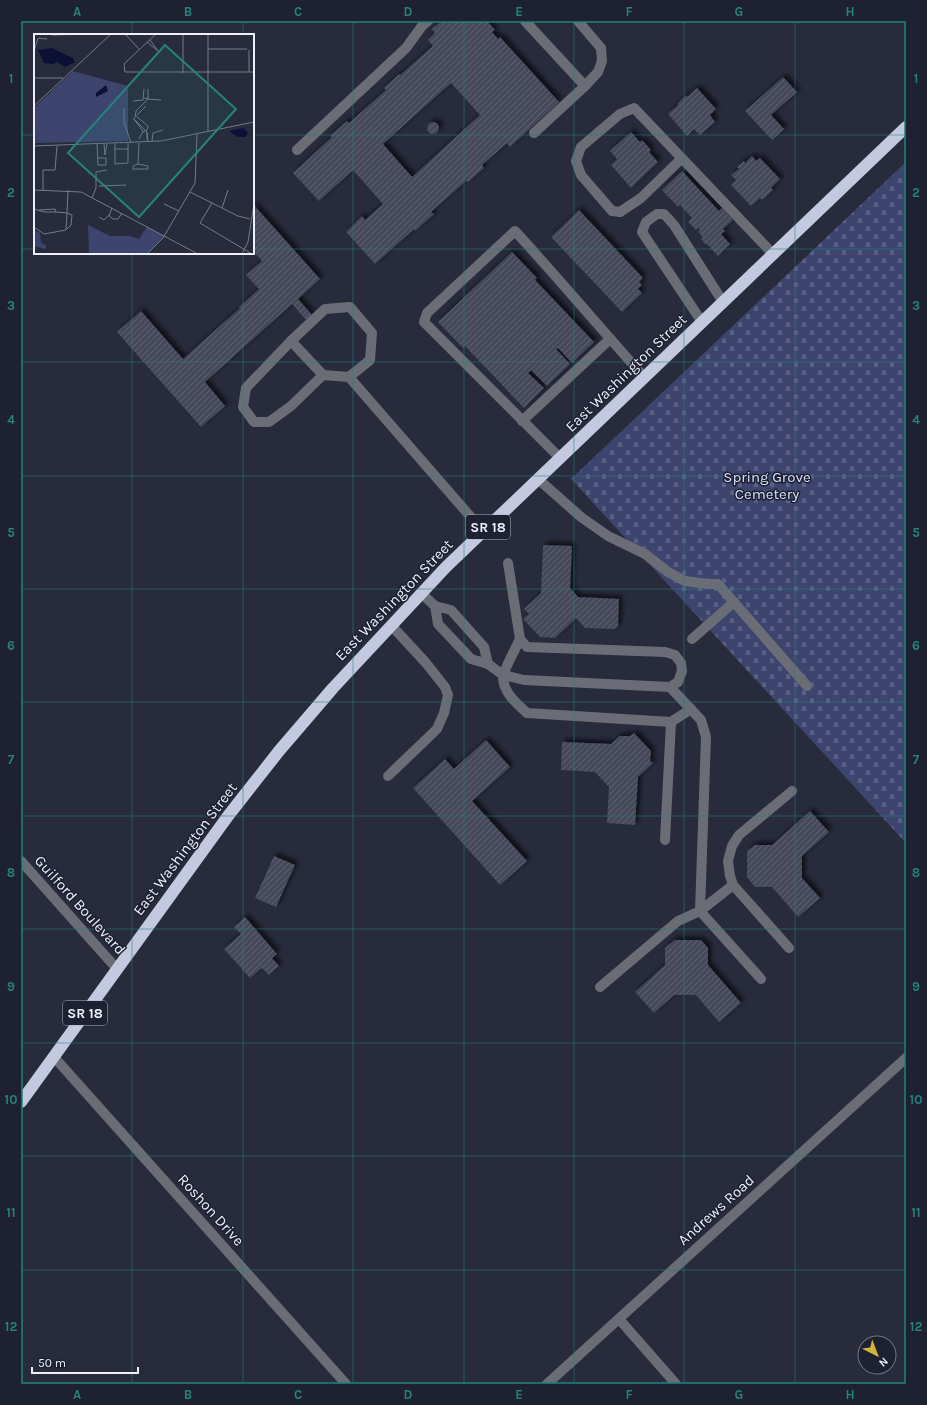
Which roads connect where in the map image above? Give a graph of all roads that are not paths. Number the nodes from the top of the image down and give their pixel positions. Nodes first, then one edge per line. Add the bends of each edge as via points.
1 (428, 21) edge
2 (525, 21) edge
3 (578, 21) edge
4 (585, 86) junction
5 (906, 127) edge
6 (534, 133) dead end
7 (297, 150) dead end
8 (682, 158) junction
9 (773, 254) junction
10 (723, 302) junction
11 (702, 322) junction
12 (610, 339) junction
13 (291, 341) junction
14 (323, 375) junction
15 (349, 377) junction
16 (644, 377) junction
17 (522, 421) junction
18 (560, 458) junction
19 (538, 479) junction
20 (483, 531) junction
21 (508, 563) dead end
22 (421, 592) junction
23 (734, 602) junction
24 (435, 606) junction
25 (391, 625) junction
26 (520, 639) junction
27 (692, 639) dead end
28 (488, 664) junction
29 (503, 676) junction
30 (807, 686) dead end
31 (670, 687) junction
32 (691, 709) junction
33 (671, 722) junction
34 (388, 776) dead end
35 (792, 791) dead end
36 (664, 840) dead end
37 (21, 861) edge
38 (733, 885) junction
39 (700, 911) junction
40 (789, 948) dead end
41 (117, 969) junction
42 (761, 979) dead end
43 (600, 987) dead end
44 (54, 1057) junction
45 (906, 1058) edge
46 (21, 1102) edge
47 (619, 1319) junction
48 (346, 1384) edge
49 (547, 1384) edge
50 (676, 1384) edge

1 - 7 street via 406,48
2 - 4 street
3 - 4 street via 600,48 602,61 598,72
4 - 6 street
5 - 9 highway, East Washington Street / SR 18
8 - 8 street via 634,108 620,114 581,147 576,161 581,175 612,211 620,212 641,198
8 - 9 street
9 - 10 highway, East Washington Street / SR 18
10 - 11 highway, East Washington Street / SR 18
10 - 11 street via 674,225 664,214 657,214 646,222 642,232
11 - 16 highway, East Washington Street / SR 18
12 - 16 street
12 - 17 street
12 - 17 street via 515,231 427,313 424,322
13 - 14 street
13 - 14 street via 246,388 243,407 254,422 269,422 292,406
13 - 15 street via 325,309 350,307 372,333 370,360
14 - 15 street
15 - 20 street
16 - 18 highway, East Washington Street / SR 18
17 - 18 street
18 - 19 highway, East Washington Street / SR 18
19 - 20 highway, East Washington Street / SR 18
19 - 23 street via 581,517 608,536 645,554 668,572 686,581 718,584
20 - 22 highway, East Washington Street / SR 18
21 - 26 street
22 - 24 street
22 - 25 highway, East Washington Street / SR 18
23 - 27 street
23 - 30 street
24 - 28 street via 451,610 484,647
24 - 28 street via 438,624 471,659
25 - 34 street via 426,663 445,687 448,695 437,730
25 - 41 highway, East Washington Street / SR 18 via 332,688 275,756 228,816
26 - 29 street
26 - 31 street via 528,647 665,652 675,655 681,663 682,671 678,682
28 - 29 street
29 - 31 street via 524,680
29 - 33 street via 513,700 527,713
31 - 32 street
32 - 33 street
32 - 39 street via 701,720 706,737
33 - 36 street
35 - 38 street via 739,835 732,846 728,861
37 - 41 street, Guilford Boulevard
38 - 39 street
38 - 40 street
39 - 42 street
39 - 43 street via 678,921
41 - 44 highway, East Washington Street / SR 18
44 - 46 highway, East Washington Street / SR 18
44 - 48 street, Roshon Drive
45 - 47 street, Andrews Road
47 - 49 street, Andrews Road
47 - 50 street

